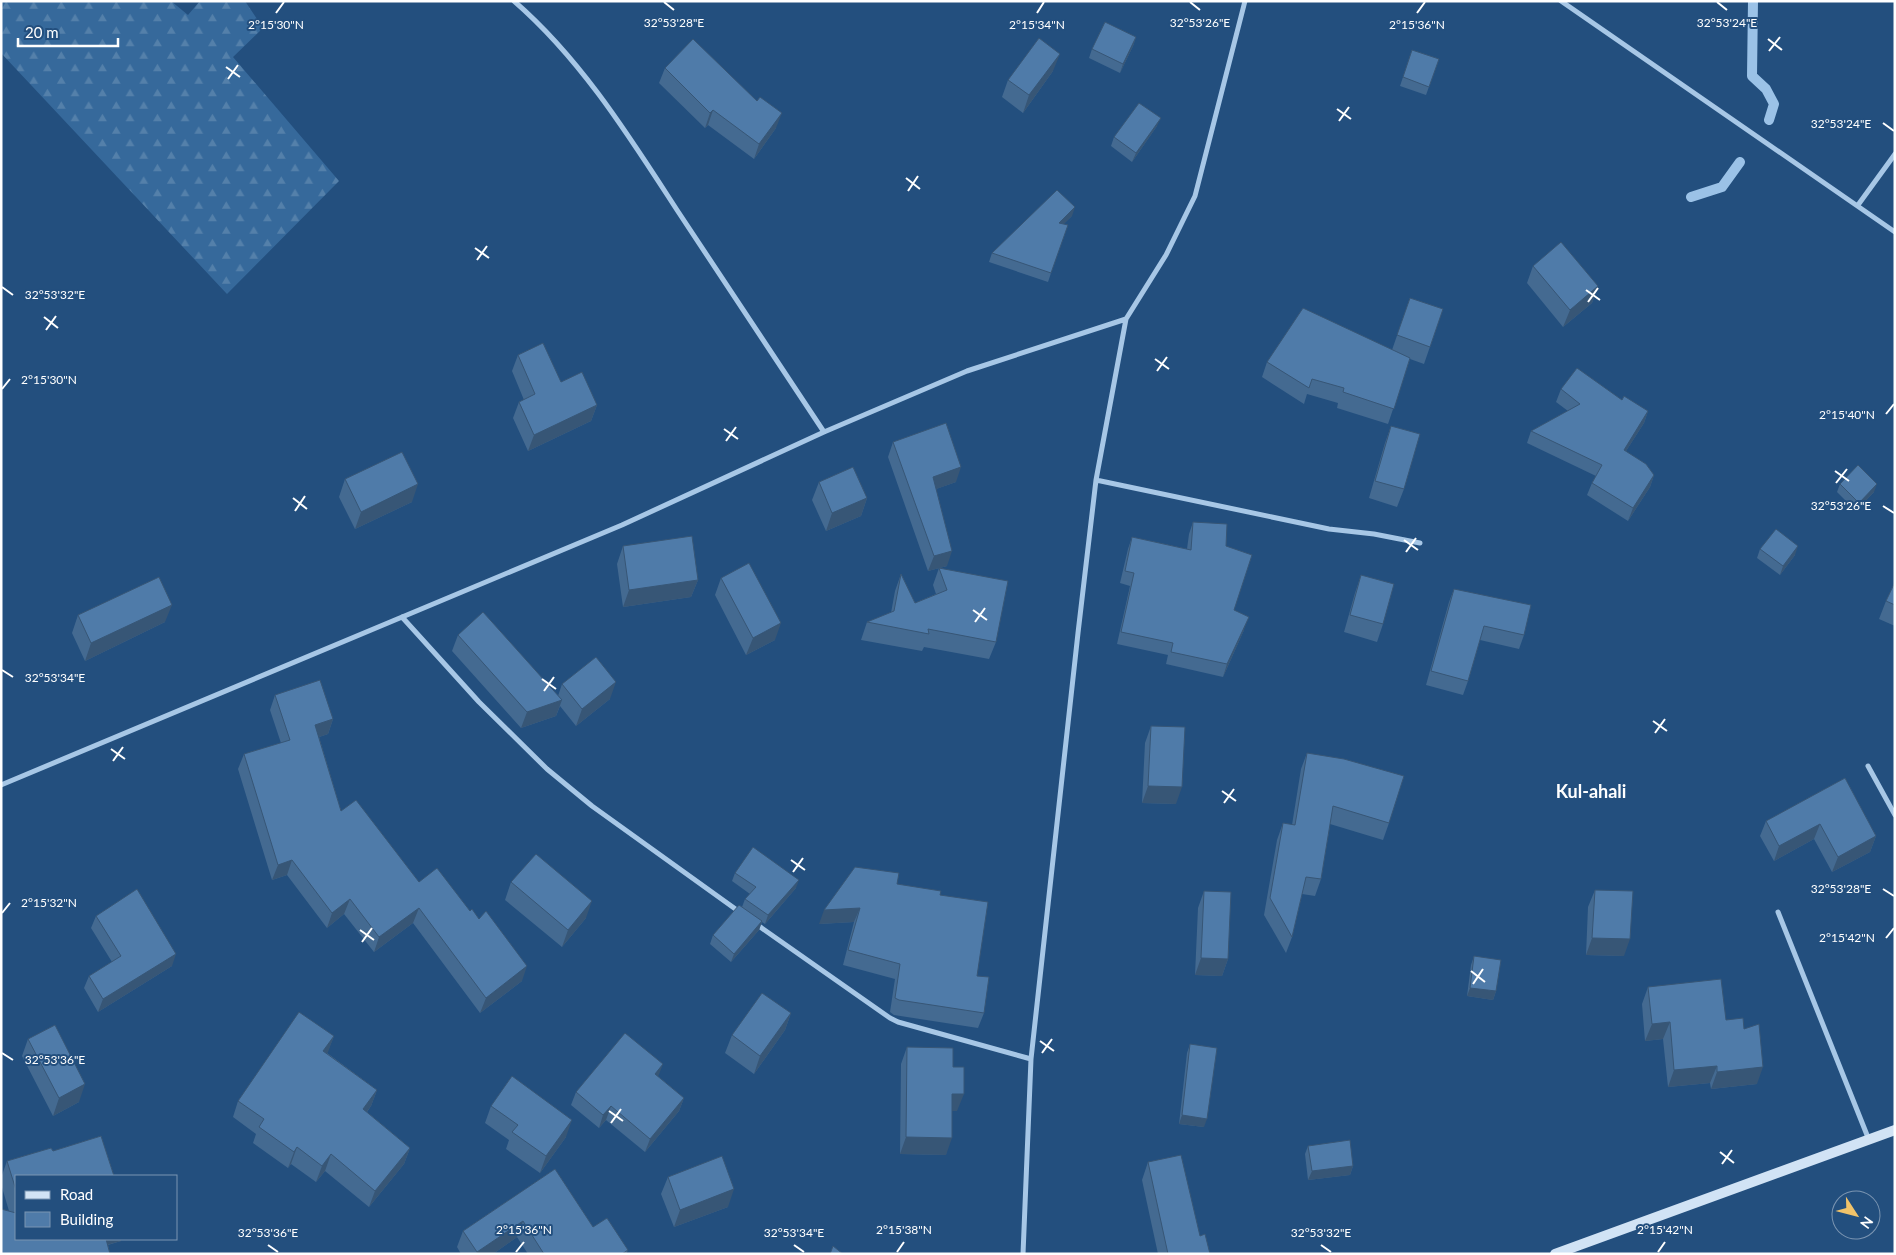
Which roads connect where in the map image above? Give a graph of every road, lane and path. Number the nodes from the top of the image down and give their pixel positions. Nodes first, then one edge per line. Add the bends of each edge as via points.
1 (514, 1) edge
2 (1245, 1) edge
3 (1561, 1) edge
4 (1895, 154) edge
5 (1858, 205) junction
6 (1895, 232) edge
7 (1126, 319) junction
8 (824, 432) junction
9 (1096, 480) junction
10 (1420, 543) dead end
11 (402, 617) junction
12 (1868, 766) dead end
13 (1, 786) edge
14 (1895, 815) edge
15 (1778, 912) dead end
16 (1031, 1059) junction
17 (1895, 1130) edge
18 (1869, 1140) junction
19 (1023, 1254) edge
20 (1555, 1254) edge

1 - 8 street via 572,60 614,114
2 - 7 street via 1195,196 1166,255
3 - 5 street
4 - 5 street
5 - 6 street
7 - 8 street via 967,371
7 - 9 street
8 - 11 street via 622,525
9 - 10 street via 1329,529
9 - 16 street
11 - 13 street
11 - 16 street via 479,702 546,769 774,937 898,1022
12 - 14 street
15 - 18 street
16 - 19 street
17 - 18 street
18 - 20 street

